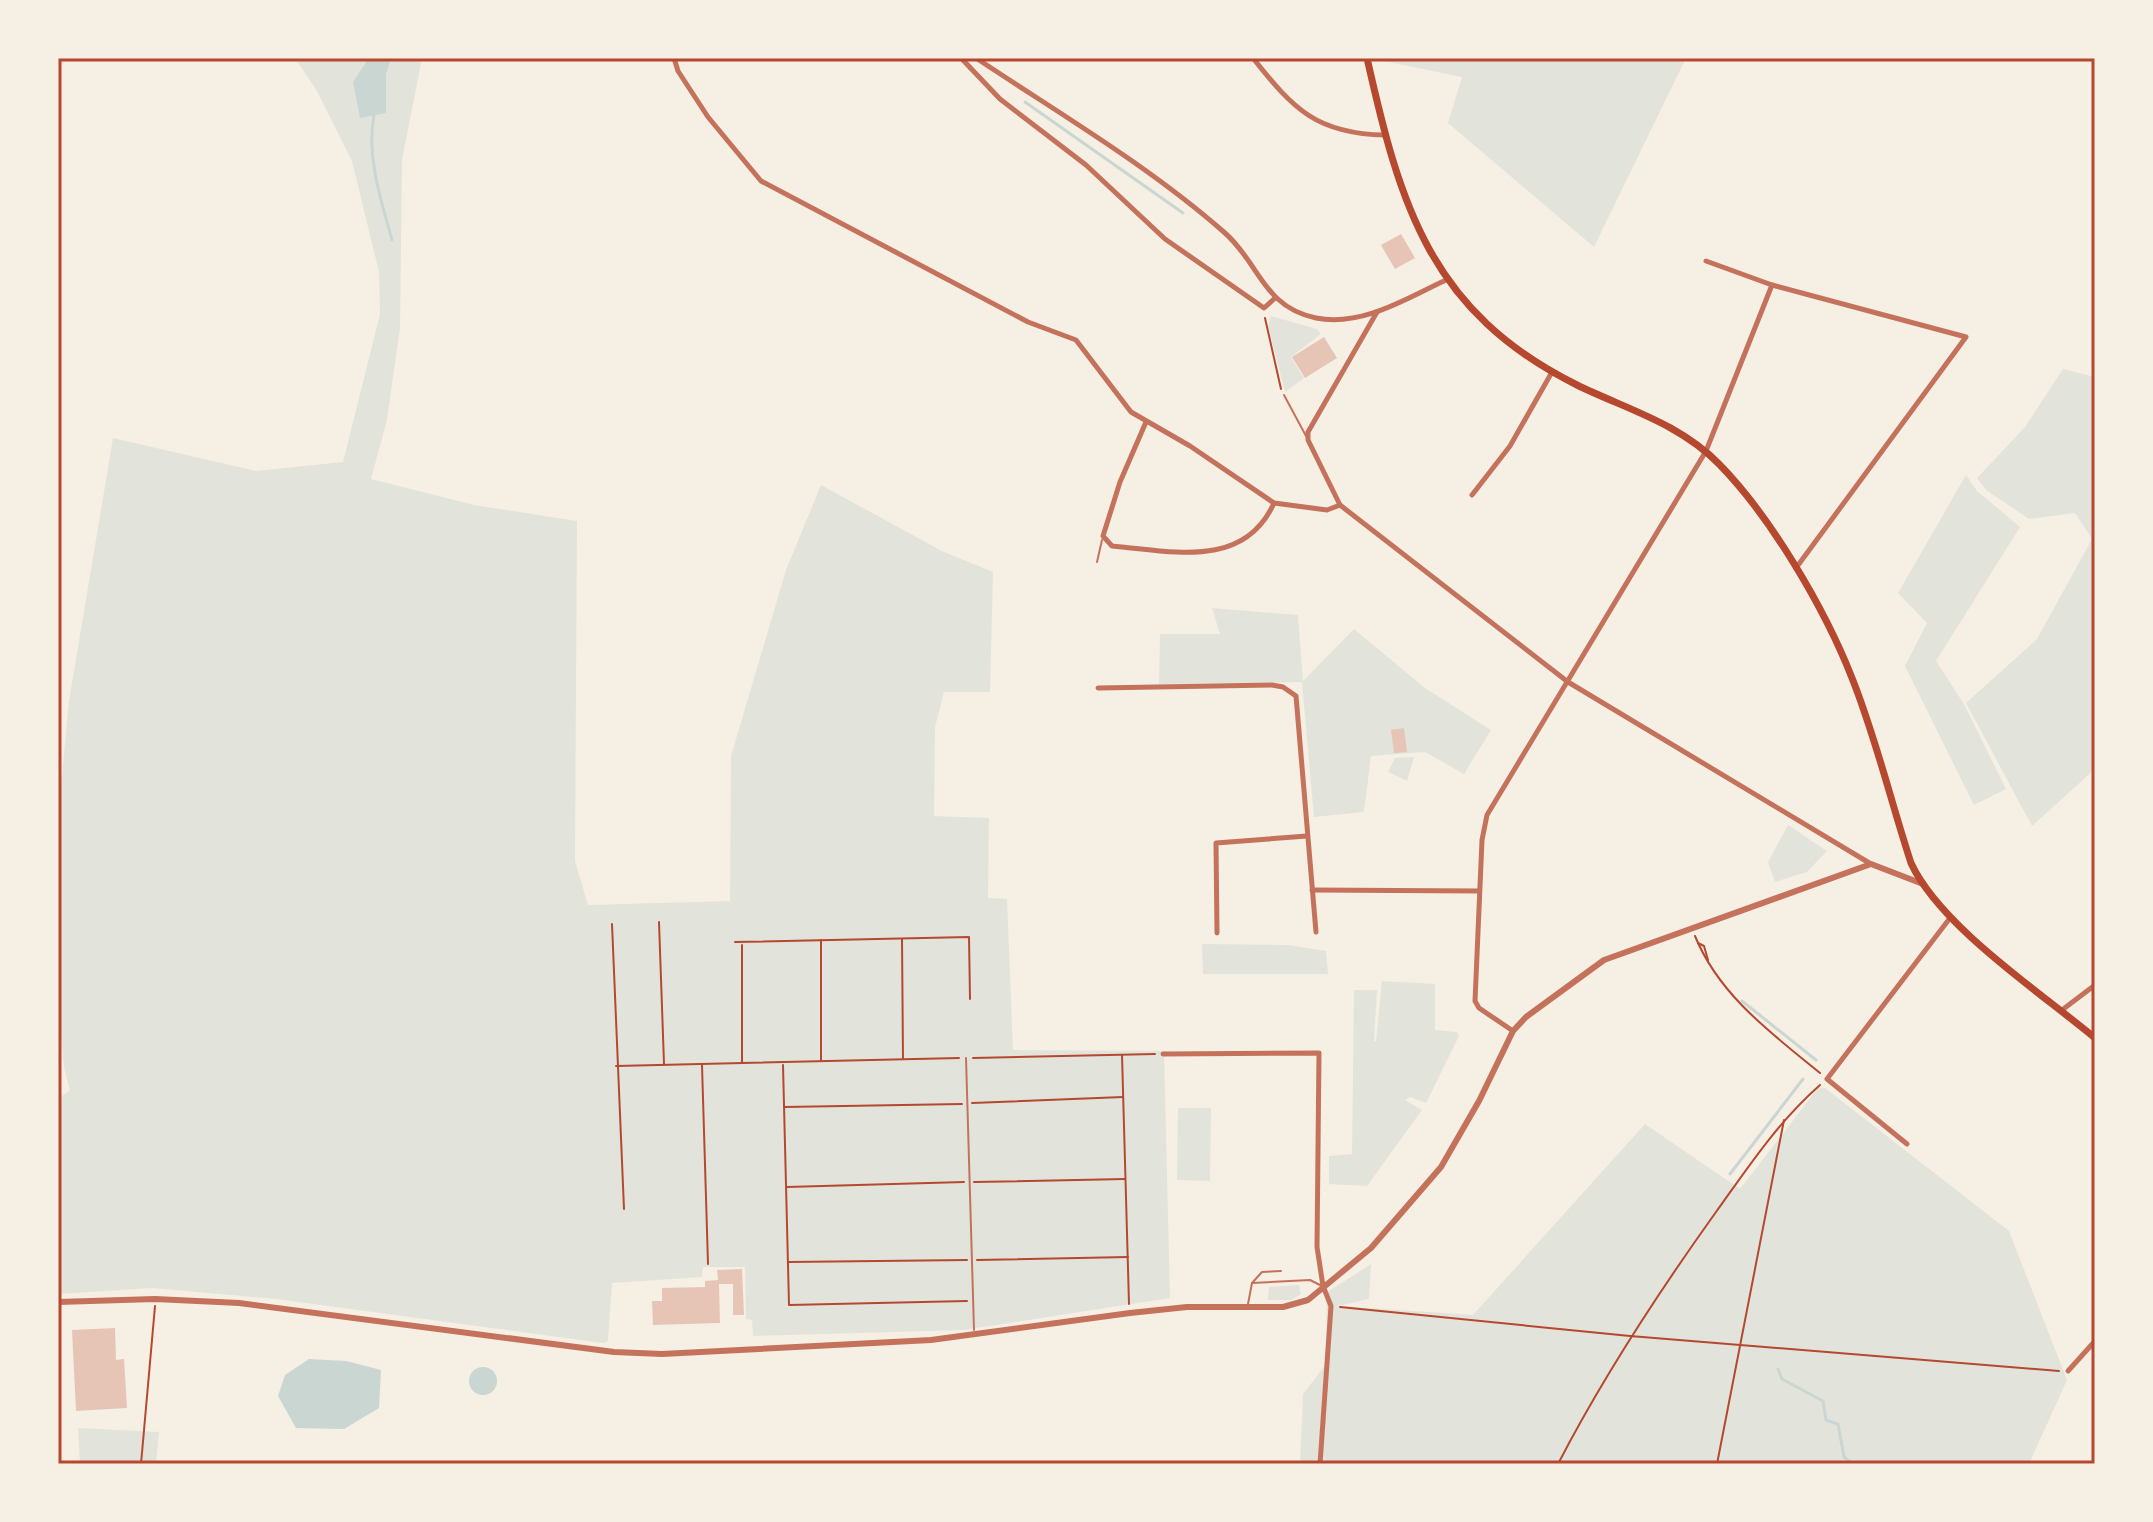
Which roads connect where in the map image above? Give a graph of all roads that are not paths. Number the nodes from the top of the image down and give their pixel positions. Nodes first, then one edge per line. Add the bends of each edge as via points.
1 (674, 58) edge
2 (961, 58) edge
3 (976, 58) edge
4 (1253, 58) edge
5 (1367, 58) edge
6 (1385, 135) junction
7 (1706, 261) dead end
8 (1448, 279) junction
9 (1772, 285) junction
10 (1274, 299) junction
11 (1377, 312) junction
12 (1552, 372) junction
13 (1284, 395) road end
14 (1146, 422) junction
15 (1308, 440) junction
16 (1706, 451) junction
17 (1472, 495) dead end
18 (1274, 503) junction
19 (1340, 505) junction
20 (1103, 536) junction
21 (1097, 562) dead end
22 (1795, 569) junction
23 (1568, 682) junction
24 (1098, 688) dead end
25 (1307, 836) junction
26 (1871, 864) junction
27 (1923, 884) junction
28 (1312, 890) junction
29 (1479, 891) junction
30 (1950, 918) junction
31 (1316, 932) dead end
32 (1217, 933) dead end
33 (2095, 985) edge
34 (2062, 1010) junction
35 (1513, 1031) junction
36 (2095, 1038) edge
37 (1163, 1054) road end
38 (966, 1058) road end
39 (1907, 1144) dead end
40 (1281, 1271) dead end
41 (1252, 1283) junction
42 (1323, 1286) junction
43 (58, 1302) edge
44 (1248, 1307) junction
45 (975, 1335) junction
46 (2095, 1341) edge
47 (2068, 1371) road end
48 (1320, 1464) edge

1 - 14 street via 708,117 761,181 1028,322 1076,340 1109,387
2 - 10 street via 1000,99 1086,165 1165,239 1264,308
3 - 10 street via 1176,192 1229,236
4 - 6 street via 1283,95 1316,122 1344,132
5 - 6 main road
6 - 8 main road via 1416,230
7 - 9 street
8 - 11 street
8 - 12 main road via 1496,330
9 - 16 street
9 - 22 street via 1966,337
10 - 11 street via 1317,318 1347,320
11 - 15 street via 1310,424
12 - 16 main road via 1670,427
12 - 17 street via 1510,446
13 - 15 lane
14 - 18 street
14 - 20 street
15 - 19 street
16 - 22 main road via 1747,495
16 - 23 street
18 - 19 street via 1327,510
18 - 20 street via 1247,539 1215,553 1112,546
19 - 23 street
20 - 21 lane
22 - 27 main road via 1853,680 1911,863
23 - 26 street
23 - 29 street via 1487,815
24 - 25 street via 1283,687 1296,696
25 - 28 street
25 - 32 street via 1216,843
26 - 27 street
26 - 35 street via 1604,960
27 - 30 main road
28 - 29 street
28 - 31 street
29 - 35 street via 1475,1001
30 - 34 main road
30 - 39 street via 1827,1079
33 - 34 street
34 - 36 main road
35 - 42 street via 1441,1167 1371,1248
37 - 42 street via 1319,1053 1317,1247
38 - 45 lane
40 - 41 lane via 1262,1272
41 - 42 lane via 1310,1280
41 - 44 lane
42 - 44 street via 1308,1300 1283,1307
42 - 48 street via 1331,1306
43 - 45 street via 239,1303 662,1354
44 - 45 street via 1187,1307
46 - 47 street

